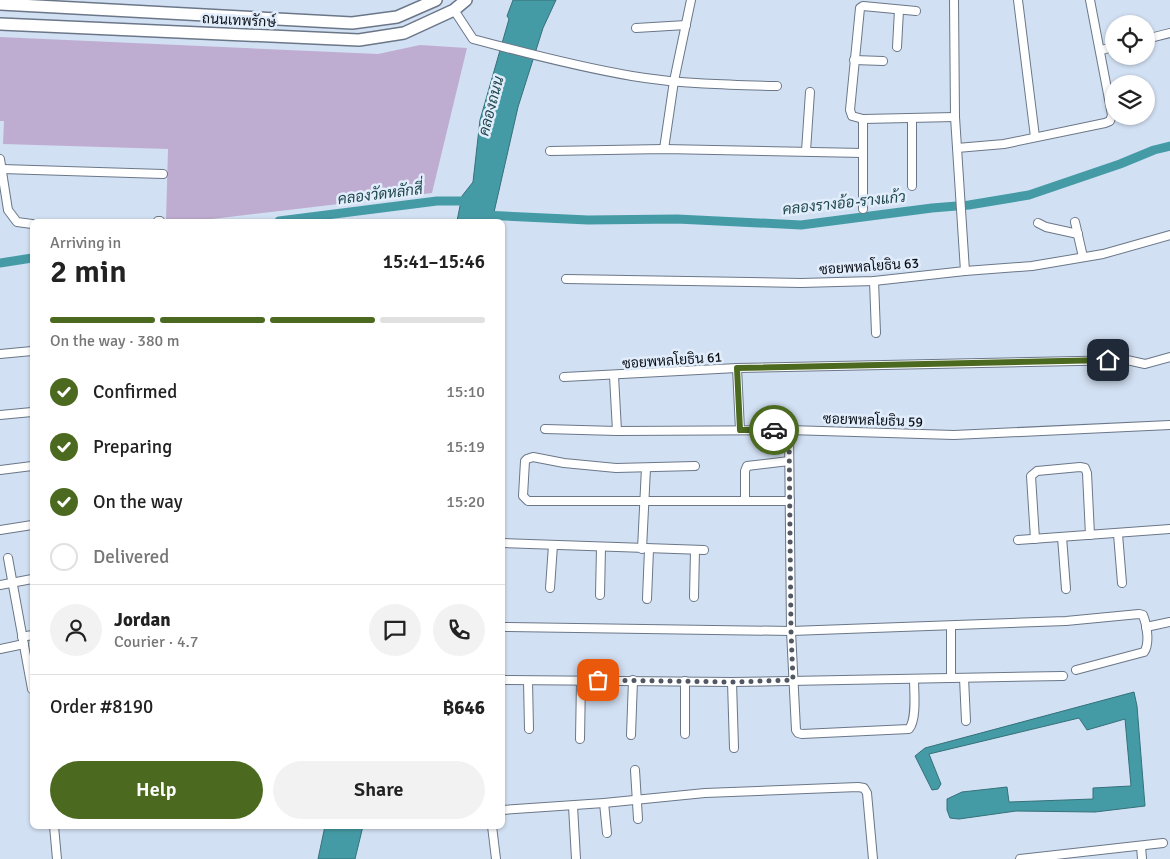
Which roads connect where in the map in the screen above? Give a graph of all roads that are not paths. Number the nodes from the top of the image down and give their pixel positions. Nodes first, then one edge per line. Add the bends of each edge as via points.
1 (436, 0) edge
2 (466, 0) edge
3 (691, 0) edge
4 (954, 0) edge
5 (1018, 0) edge
6 (1090, 0) edge
7 (0, 4) edge
8 (454, 10) junction
9 (899, 10) junction
10 (916, 11) dead end
11 (0, 24) edge
12 (686, 25) junction
13 (636, 28) dead end
14 (1170, 33) edge
15 (1155, 37) edge
16 (897, 47) dead end
17 (1105, 49) edge
18 (1101, 50) junction
19 (854, 60) junction
20 (883, 61) dead end
21 (674, 81) junction
22 (777, 86) dead end
23 (810, 92) dead end
24 (955, 117) junction
25 (863, 119) junction
26 (912, 119) junction
27 (1035, 137) junction
28 (957, 148) junction
29 (664, 149) junction
30 (550, 151) dead end
31 (806, 151) junction
32 (863, 152) junction
33 (0, 159) edge
34 (2, 169) junction
35 (163, 174) dead end
36 (912, 186) dead end
37 (863, 209) dead end
38 (4, 211) edge
39 (1075, 222) dead end
40 (1038, 223) dead end
41 (30, 224) edge
42 (1078, 234) junction
43 (1170, 235) edge
44 (1083, 258) junction
45 (966, 271) junction
46 (566, 279) dead end
47 (874, 281) junction
48 (876, 333) dead end
49 (30, 351) edge
50 (0, 354) edge
51 (1170, 357) edge
52 (737, 368) junction
53 (614, 376) junction
54 (564, 377) dead end
55 (30, 412) edge
56 (0, 415) edge
57 (1170, 425) edge
58 (545, 429) dead end
59 (740, 430) junction
60 (789, 430) junction
61 (617, 431) junction
62 (789, 461) junction
63 (30, 466) edge
64 (694, 466) dead end
65 (646, 468) junction
66 (0, 470) edge
67 (645, 501) junction
68 (746, 501) junction
69 (790, 501) junction
70 (30, 525) edge
71 (1170, 529) edge
72 (0, 530) edge
73 (1118, 534) junction
74 (1090, 535) junction
75 (1062, 537) junction
76 (1034, 539) junction
77 (1018, 540) dead end
78 (505, 543) edge
79 (553, 545) junction
80 (601, 547) junction
81 (645, 549) junction
82 (695, 550) junction
83 (704, 550) dead end
84 (8, 558) dead end
85 (30, 579) edge
86 (12, 582) junction
87 (1122, 583) dead end
88 (0, 585) edge
89 (550, 588) dead end
90 (1066, 589) dead end
91 (600, 595) dead end
92 (647, 598) dead end
93 (694, 598) dead end
94 (1170, 622) edge
95 (951, 626) junction
96 (1146, 627) junction
97 (505, 628) edge
98 (791, 631) junction
99 (30, 636) edge
100 (23, 641) junction
101 (0, 649) edge
102 (1076, 670) dead end
103 (1063, 676) dead end
104 (951, 677) junction
105 (30, 678) edge
106 (964, 678) junction
107 (914, 679) junction
108 (505, 680) edge
109 (581, 680) junction
110 (633, 680) junction
111 (793, 680) junction
112 (528, 681) junction
113 (685, 681) junction
114 (732, 682) junction
115 (966, 721) dead end
116 (529, 730) dead end
117 (684, 734) dead end
118 (632, 735) dead end
119 (580, 739) dead end
120 (734, 748) dead end
121 (635, 770) dead end
122 (637, 799) junction
123 (604, 803) junction
124 (573, 806) junction
125 (505, 810) edge
126 (638, 819) dead end
127 (54, 829) edge
128 (492, 829) edge
129 (607, 833) dead end
130 (1163, 843) dead end
131 (1141, 846) junction
132 (57, 859) edge
133 (496, 859) edge
134 (576, 859) edge
135 (873, 859) edge
136 (1020, 859) edge
137 (1142, 859) edge

1 - 7 main road, ถนนเทพรักษ์ via 397,17 352,23
2 - 8 main road, ถนนเทพรักษ์
3 - 12 street
4 - 24 street
5 - 27 street
6 - 18 street
8 - 11 main road, ถนนเทพรักษ์ via 404,34 359,40
8 - 21 street via 473,39 633,77
9 - 10 street
9 - 16 street
9 - 19 street via 860,8
12 - 13 street
12 - 21 street
14 - 15 street
17 - 18 street
18 - 27 street via 1112,115 1110,121
19 - 20 street
19 - 25 street via 850,110 852,116
21 - 22 street
21 - 29 street
23 - 31 street
24 - 26 street
24 - 28 street
25 - 26 street
25 - 32 street
26 - 36 street
27 - 28 street via 1004,144
28 - 45 street
29 - 30 street
29 - 31 street
31 - 32 street
32 - 37 street
33 - 34 street
34 - 35 street
34 - 38 street
38 - 41 street via 17,222
39 - 42 street
40 - 42 street
42 - 44 street
43 - 44 street, ซอยพหลโยธิน 63
44 - 45 street, ซอยพหลโยธิน 63
45 - 47 street, ซอยพหลโยธิน 63
46 - 47 street, ซอยพหลโยธิน 63
47 - 48 street
49 - 50 street
51 - 52 street, ซอยพหลโยธิน 61 via 1141,364 1127,360
52 - 53 street, ซอยพหลโยธิน 61
52 - 59 street
53 - 54 street, ซอยพหลโยธิน 61
53 - 61 street
55 - 56 street
57 - 60 street, ซอยพหลโยธิน 59 via 954,435
58 - 61 street, ซอยพหลโยธิน 59
59 - 60 street, ซอยพหลโยธิน 59
59 - 61 street, ซอยพหลโยธิน 59
60 - 62 street
62 - 68 street via 747,466
62 - 69 street
63 - 66 street
64 - 65 street
65 - 67 street
65 - 67 street via 564,463 533,457 525,461 524,496 528,501
67 - 68 street
67 - 81 street
68 - 69 street
69 - 98 street
70 - 72 street
71 - 73 street
73 - 74 street
73 - 87 street
74 - 75 street
74 - 76 street via 1085,468 1037,470 1031,476
75 - 76 street
75 - 90 street
76 - 77 street
78 - 79 street
79 - 80 street
79 - 89 street
80 - 81 street
80 - 91 street
81 - 82 street
81 - 92 street
82 - 83 street
82 - 93 street
84 - 86 street
85 - 86 street
86 - 88 street
86 - 100 street
94 - 96 street
95 - 96 street via 1139,614 1144,617
95 - 98 street
95 - 104 street
96 - 102 street via 1147,647 1144,652
97 - 98 street
98 - 111 street
99 - 100 street
100 - 101 street
100 - 105 street
103 - 106 street
104 - 106 street
104 - 107 street
106 - 115 street
107 - 111 street
107 - 111 street via 914,717 909,729 802,734 796,730
108 - 112 street
109 - 110 street
109 - 112 street
109 - 119 street
110 - 113 street
110 - 118 street
111 - 114 street
112 - 116 street
113 - 114 street
113 - 117 street
114 - 120 street
121 - 122 street
122 - 123 street
122 - 126 street
122 - 135 street via 862,787 868,793
123 - 124 street
123 - 129 street
124 - 125 street
124 - 134 street
127 - 132 street
128 - 133 street
130 - 131 street
131 - 136 street
131 - 137 street

